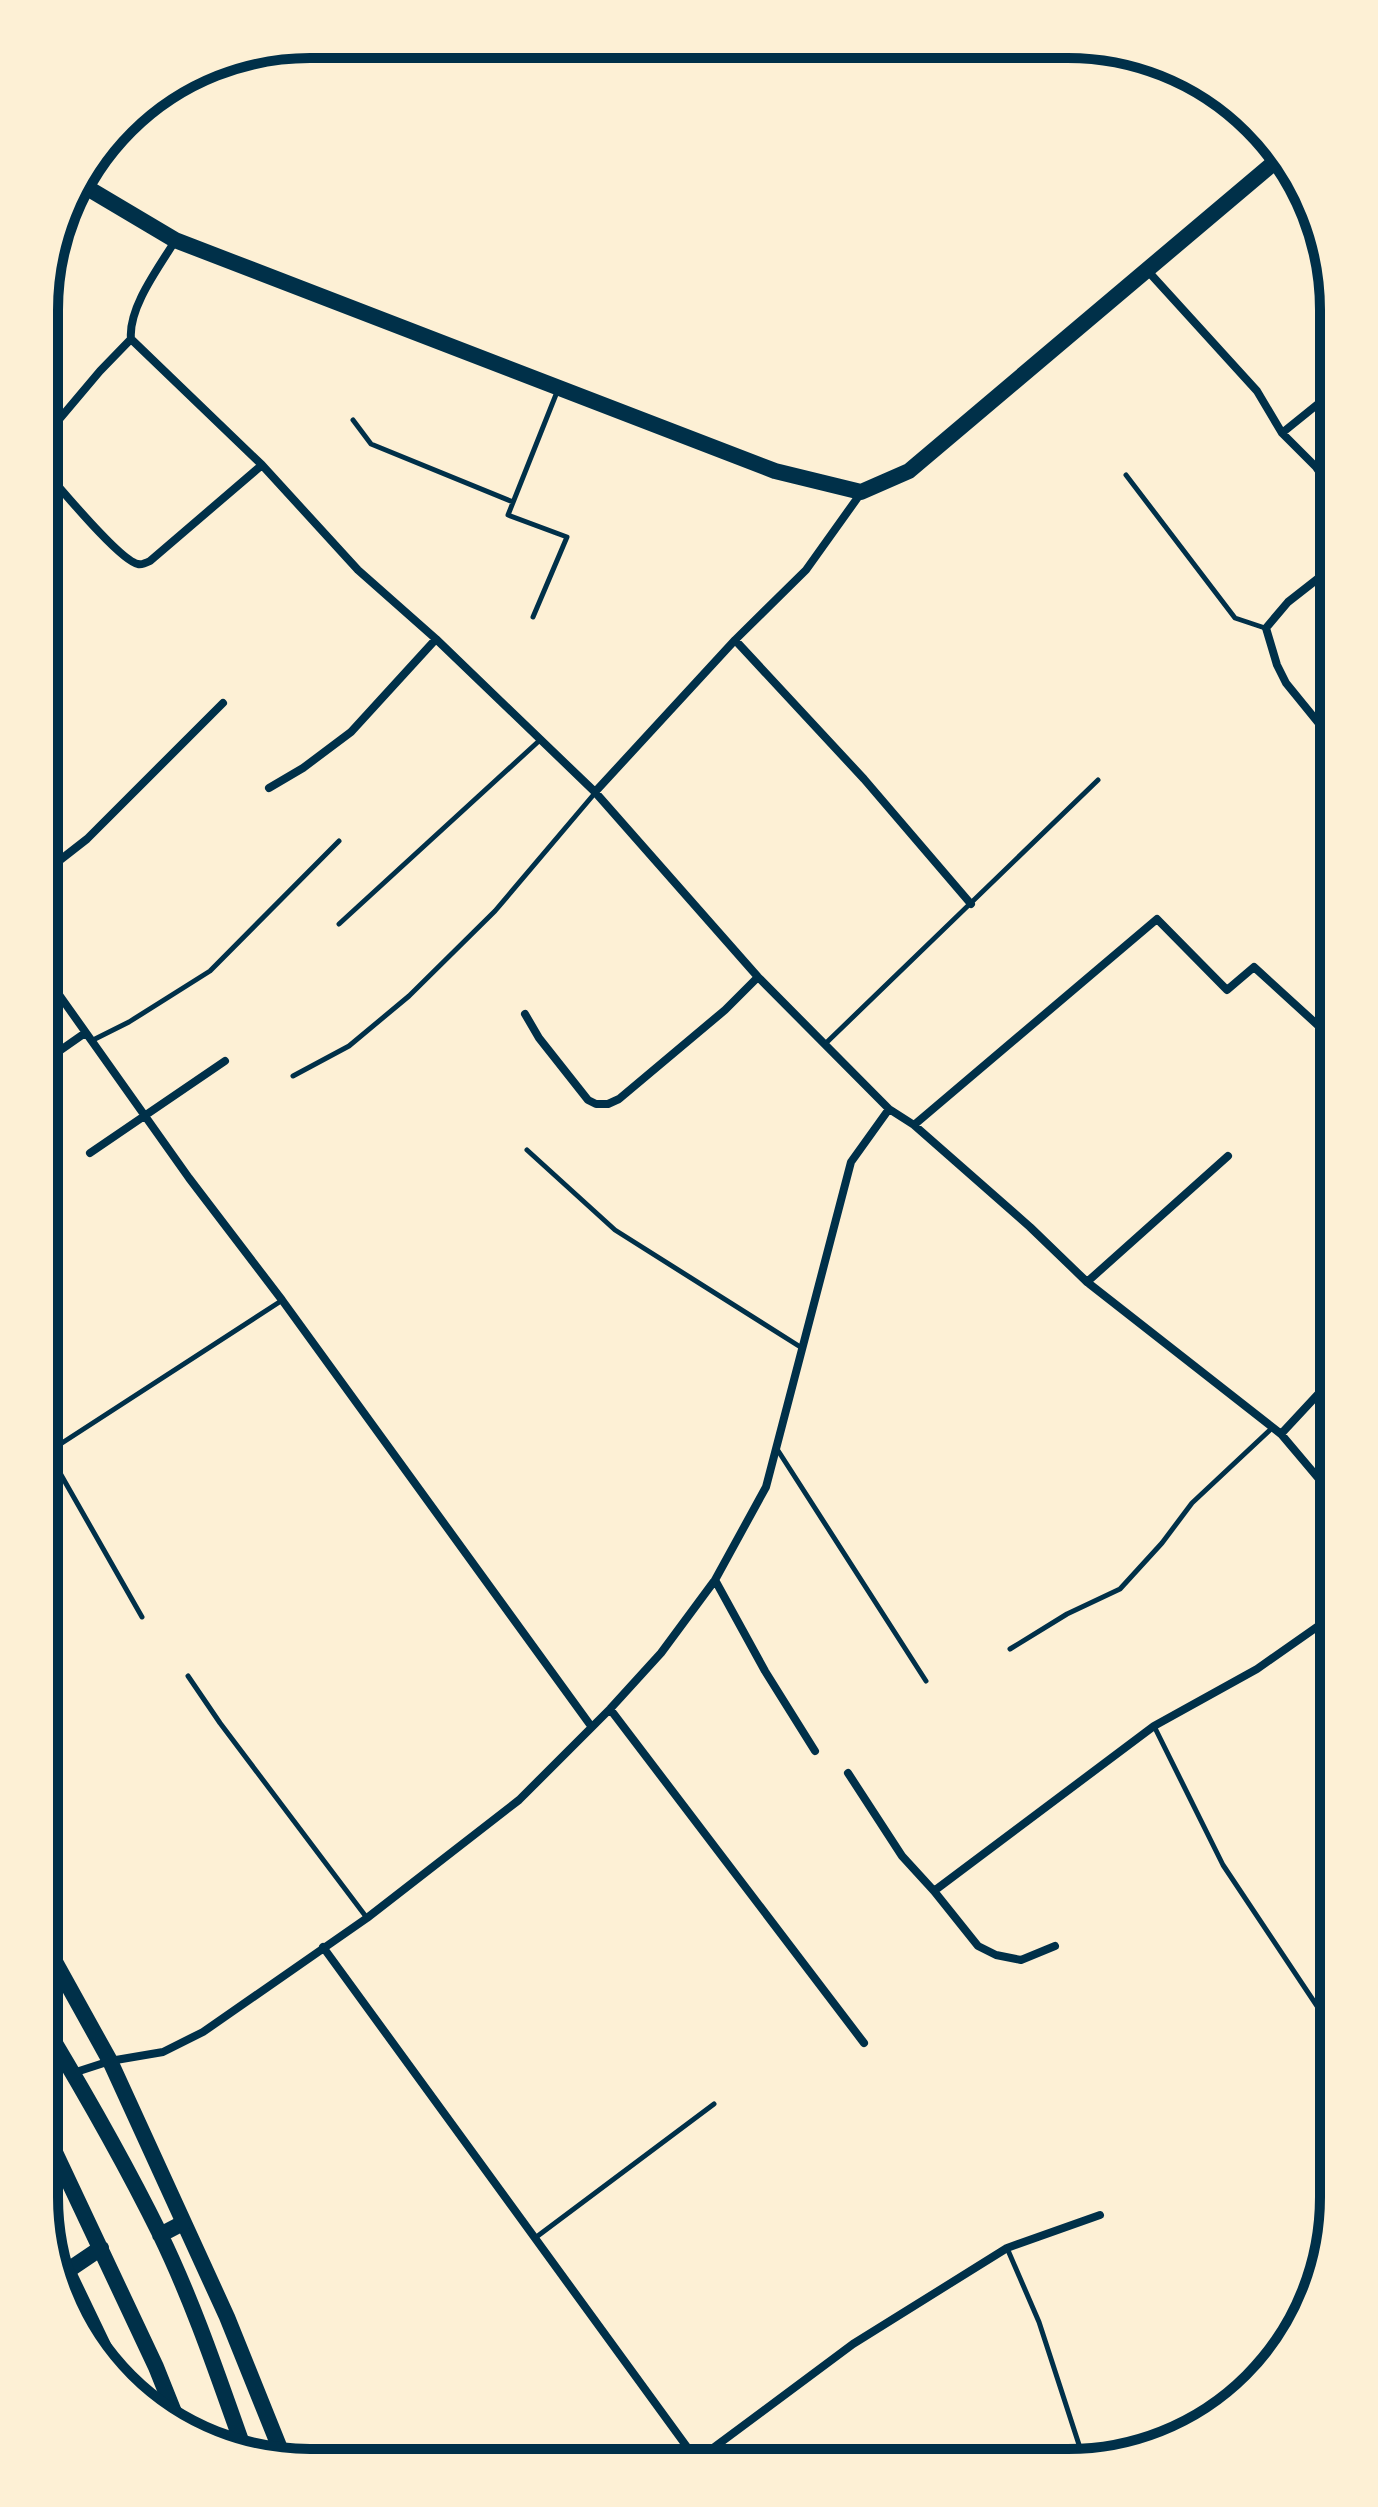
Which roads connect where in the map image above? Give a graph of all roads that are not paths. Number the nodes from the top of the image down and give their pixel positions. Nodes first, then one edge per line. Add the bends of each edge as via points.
1 (1272, 164) edge
2 (89, 189) edge
3 (175, 240) junction
4 (1146, 269) junction
5 (131, 339) junction
6 (559, 387) junction
7 (1320, 402) edge
8 (353, 420) dead end
9 (58, 421) edge
10 (1282, 433) junction
11 (262, 465) junction
12 (1320, 473) edge
13 (1126, 475) dead end
14 (58, 485) edge
15 (861, 492) junction
16 (513, 502) junction
17 (1320, 577) edge
18 (533, 617) dead end
19 (1266, 628) junction
20 (436, 639) junction
21 (735, 640) junction
22 (223, 703) dead end
23 (1320, 725) edge
24 (541, 740) junction
25 (1098, 780) dead end
26 (269, 788) dead end
27 (595, 792) junction
28 (339, 841) dead end
29 (58, 862) edge
30 (971, 904) junction
31 (339, 924) dead end
32 (758, 977) junction
33 (58, 994) edge
34 (525, 1014) dead end
35 (1320, 1027) edge
36 (85, 1033) junction
37 (91, 1041) junction
38 (824, 1045) junction
39 (58, 1052) edge
40 (225, 1061) dead end
41 (293, 1076) dead end
42 (889, 1109) junction
43 (145, 1116) junction
44 (914, 1125) junction
45 (527, 1150) dead end
46 (90, 1153) dead end
47 (1228, 1156) dead end
48 (1087, 1282) junction
49 (282, 1300) junction
50 (802, 1348) junction
51 (1319, 1393) edge
52 (1273, 1427) junction
53 (1281, 1434) junction
54 (58, 1445) edge
55 (777, 1449) junction
56 (58, 1474) edge
57 (1319, 1480) edge
58 (715, 1580) junction
59 (142, 1617) dead end
60 (1319, 1625) edge
61 (1010, 1649) dead end
62 (188, 1676) dead end
63 (926, 1681) dead end
64 (610, 1709) junction
65 (591, 1726) junction
66 (1154, 1726) junction
67 (815, 1751) dead end
68 (848, 1773) dead end
69 (934, 1891) junction
70 (367, 1918) junction
71 (1055, 1946) dead end
72 (323, 1947) junction
73 (58, 1967) edge
74 (1319, 2009) edge
75 (864, 2043) dead end
76 (58, 2048) edge
77 (110, 2061) junction
78 (73, 2073) junction
79 (714, 2104) dead end
80 (58, 2158) edge
81 (1100, 2215) dead end
82 (183, 2223) junction
83 (160, 2235) junction
84 (535, 2238) junction
85 (101, 2248) junction
86 (1007, 2248) junction
87 (69, 2270) edge
88 (76, 2291) edge
89 (89, 2316) edge
90 (172, 2407) edge
91 (240, 2438) edge
92 (279, 2447) edge
93 (1080, 2448) edge
94 (689, 2449) edge
95 (714, 2449) edge

1 - 4 main road
2 - 3 main road
3 - 5 street via 135,311
3 - 6 main road
4 - 10 street via 1257,391
4 - 15 main road via 909,471
5 - 9 street
5 - 11 street
6 - 15 main road via 775,471
6 - 16 lane
7 - 10 street
8 - 16 lane via 371,444
10 - 12 street
11 - 14 street via 142,564 119,552
11 - 20 street via 358,570
13 - 19 lane via 1235,618
15 - 21 street via 806,570
16 - 18 lane via 508,515 567,537
17 - 19 street
19 - 23 street via 1286,683
20 - 24 street
20 - 26 street via 351,732
21 - 27 street
21 - 30 street
22 - 29 street
24 - 27 street
24 - 31 lane
25 - 30 lane
27 - 32 street
27 - 41 lane via 495,911 409,996 349,1046
28 - 37 lane via 210,971
30 - 38 lane
32 - 34 street via 658,1067 608,1104 588,1100
32 - 38 street
33 - 36 street
35 - 44 street via 1254,967 1227,990 1157,919
36 - 37 street
36 - 39 street
37 - 43 street
38 - 42 street
40 - 43 street
42 - 44 street
42 - 50 street via 851,1162
43 - 46 street
43 - 49 street
44 - 48 street
45 - 50 lane via 615,1230
47 - 48 street
48 - 52 street
49 - 54 lane
49 - 65 street
50 - 55 street
51 - 53 street
52 - 53 street
52 - 61 lane via 1192,1503 1120,1589
53 - 57 street
55 - 58 street via 766,1487
55 - 63 lane
56 - 59 lane
58 - 64 street via 661,1653
58 - 67 street
60 - 66 street via 1257,1669
62 - 70 lane
64 - 65 street
64 - 75 street
65 - 70 street via 519,1800
66 - 69 street
66 - 74 lane via 1223,1865
68 - 69 street via 902,1856
69 - 71 street via 978,1946 996,1955 1021,1960
70 - 72 street
72 - 77 street via 203,2032 163,2052
72 - 84 street
73 - 77 main road
76 - 78 main road
77 - 78 street
77 - 82 main road
78 - 83 main road
79 - 84 lane
80 - 85 main road
81 - 86 street
82 - 83 main road
82 - 92 main road
83 - 91 main road
84 - 94 street
85 - 87 main road
85 - 90 main road
86 - 93 lane via 1039,2322
86 - 95 street via 853,2344
88 - 89 main road

